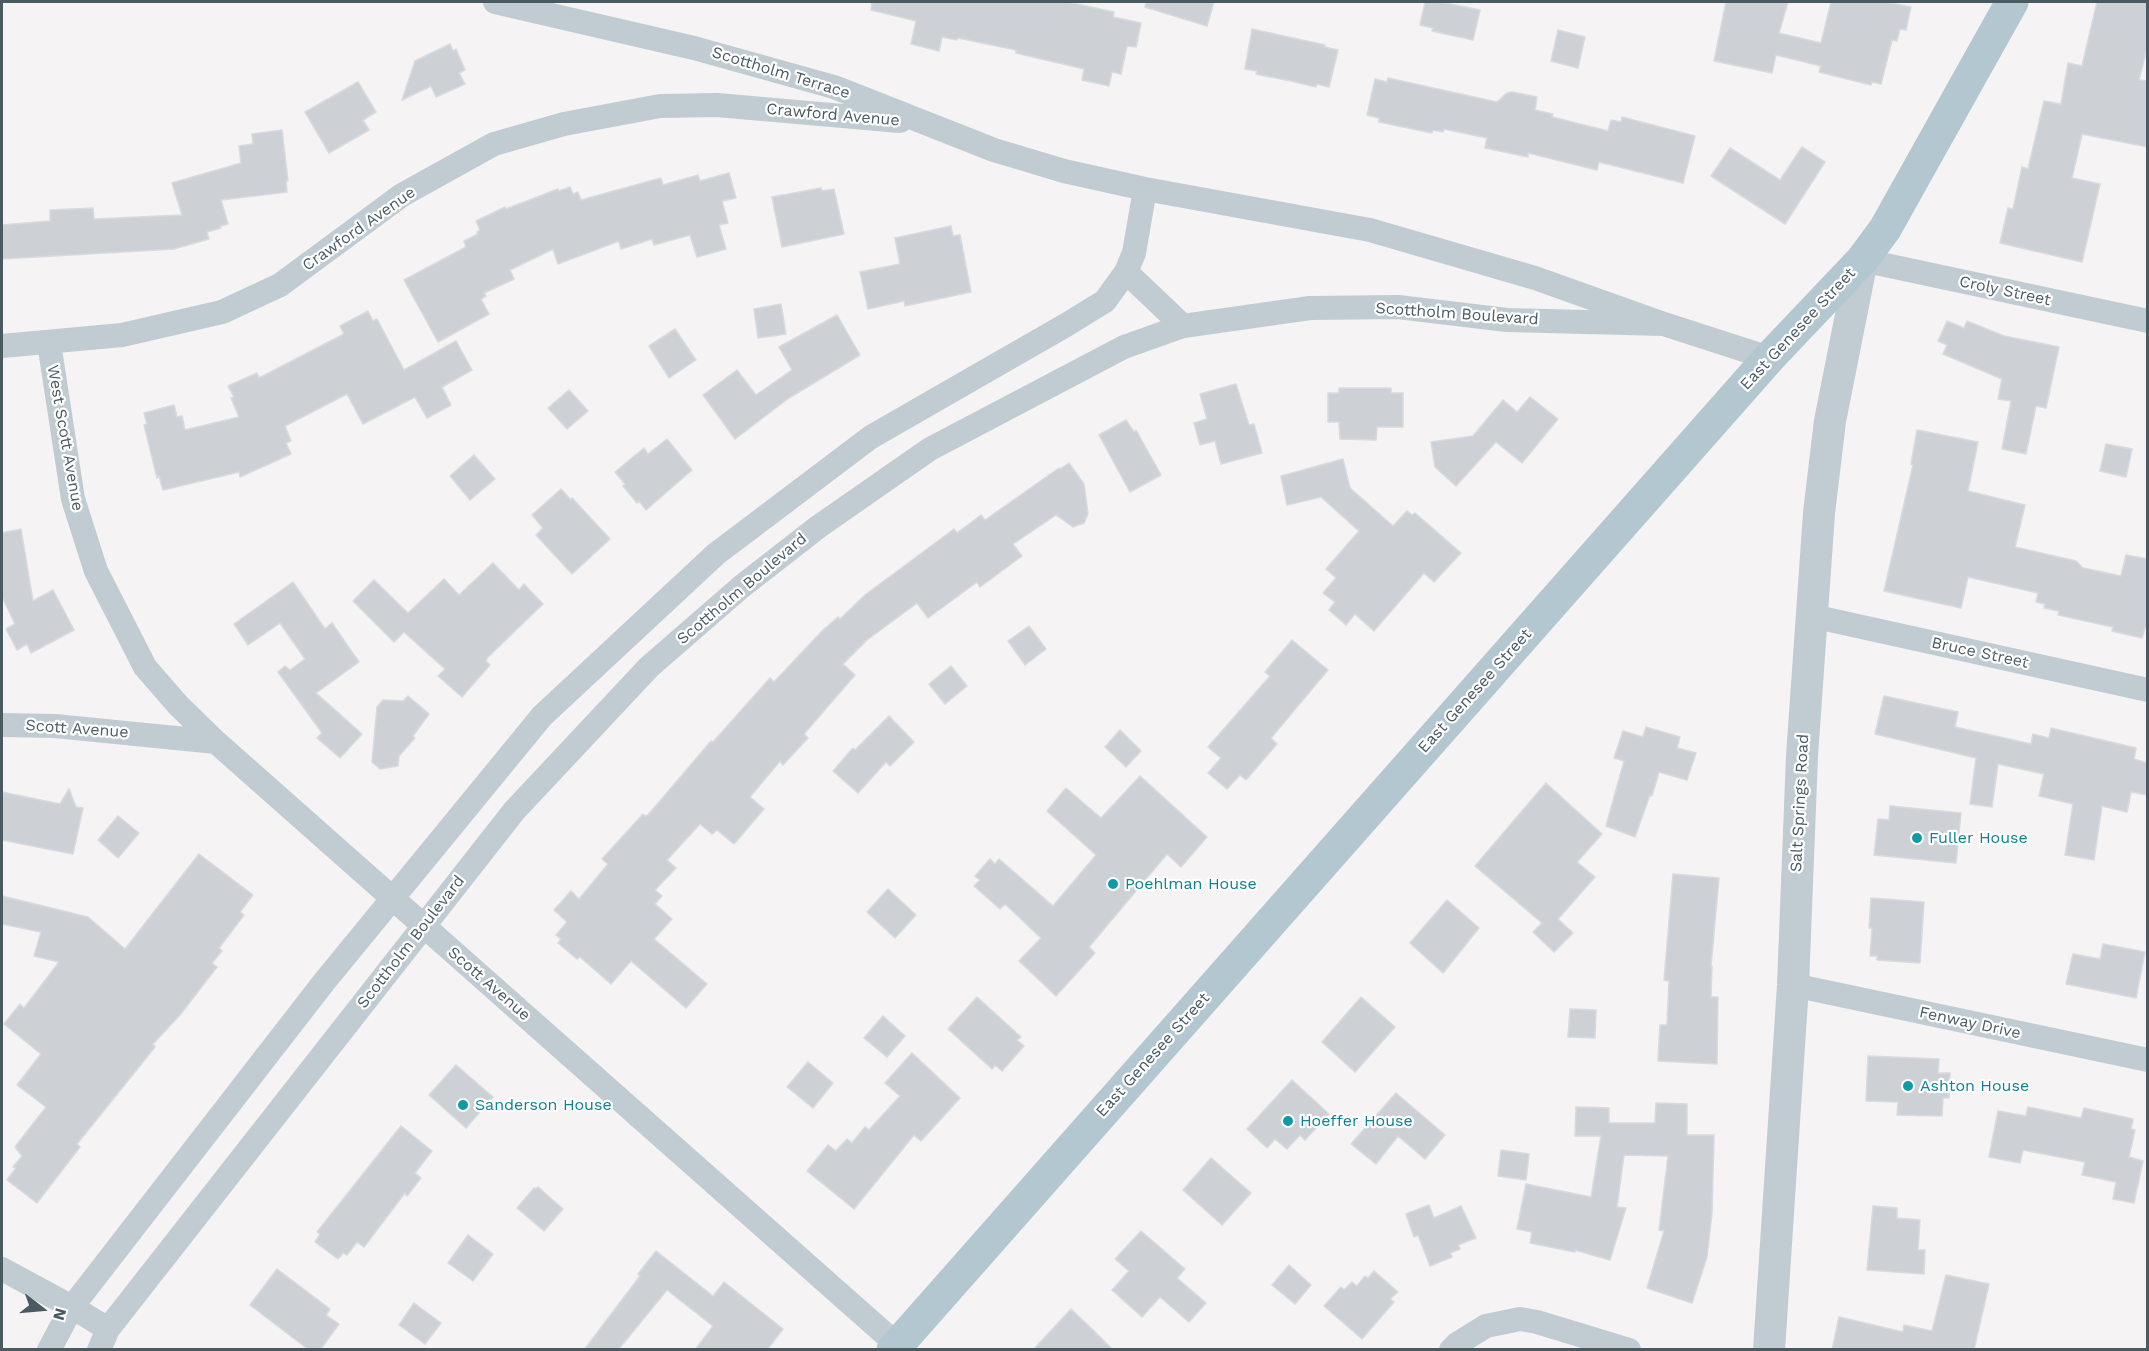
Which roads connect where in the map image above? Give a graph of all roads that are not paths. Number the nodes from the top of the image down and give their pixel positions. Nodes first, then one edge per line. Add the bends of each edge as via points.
1 (495, 2) edge
2 (2012, 2) edge
3 (929, 123) junction
4 (1145, 189) junction
5 (1862, 260) junction
6 (1126, 273) junction
7 (2148, 321) edge
8 (1664, 324) junction
9 (1184, 326) junction
10 (49, 343) junction
11 (2, 346) edge
12 (1769, 358) junction
13 (1812, 616) junction
14 (2148, 690) edge
15 (2, 725) edge
16 (216, 742) junction
17 (393, 899) junction
18 (423, 926) junction
19 (1793, 985) junction
20 (2148, 1060) edge
21 (2, 1269) edge
22 (72, 1307) junction
23 (103, 1340) edge
24 (897, 1348) edge
25 (49, 1350) edge
26 (1451, 1350) edge
27 (1629, 1350) edge
28 (1768, 1350) edge

1 - 3 street, Scottholm Terrace via 705,51 834,87
2 - 5 main road, East Genesee Street via 1885,229
3 - 4 street, Scottholm Terrace via 994,150
3 - 10 street, Crawford Avenue via 705,105 660,106 564,124 495,144 402,195 280,285 222,312 122,335
4 - 6 street via 1134,253
4 - 8 street, Scottholm Boulevard via 1370,230 1535,278
5 - 7 street, Croly Street
5 - 12 main road, East Genesee Street
5 - 13 street, Salt Springs Road via 1830,420
6 - 9 street
6 - 17 street via 1105,300 871,437 716,554 542,716
8 - 9 street, Scottholm Boulevard via 1507,320 1398,307 1310,308
8 - 12 street, Scottholm Boulevard
9 - 18 street, Scottholm Boulevard via 1124,347 930,449 749,580 649,667 514,811
10 - 11 street, Crawford Avenue
10 - 16 street, West Scott Avenue via 73,499 96,571 145,667
12 - 24 main road, East Genesee Street
13 - 14 street, Bruce Street
13 - 19 street, Salt Springs Road
15 - 16 street, Scott Avenue via 56,726
16 - 17 street, Scott Avenue
17 - 18 street, Scott Avenue
17 - 22 street
18 - 23 street, Scottholm Boulevard
18 - 24 street, Scott Avenue
19 - 20 street, Fenway Drive
19 - 28 street, Salt Springs Road
21 - 22 street
22 - 23 street
22 - 25 street
26 - 27 street via 1486,1326 1520,1319

